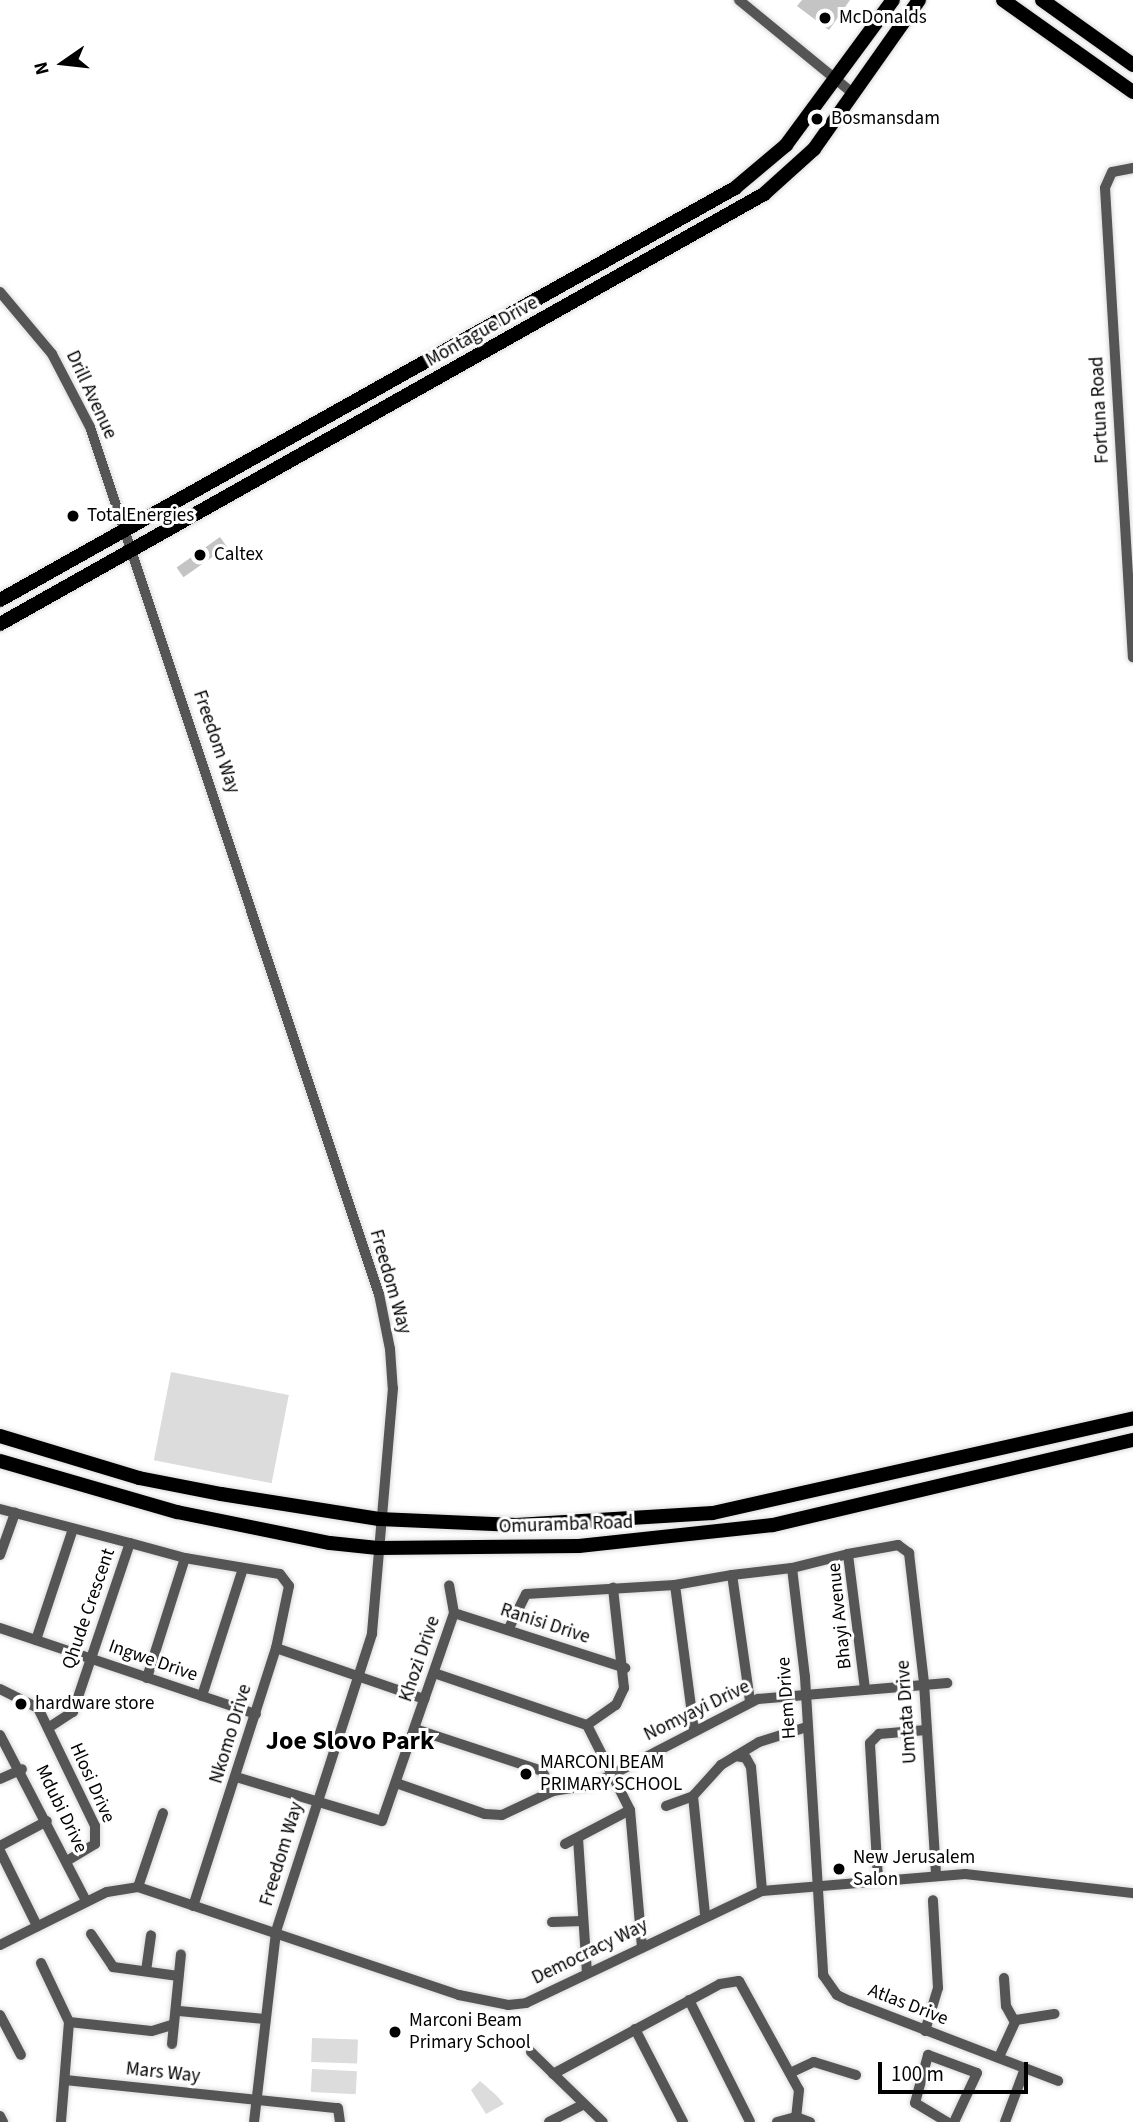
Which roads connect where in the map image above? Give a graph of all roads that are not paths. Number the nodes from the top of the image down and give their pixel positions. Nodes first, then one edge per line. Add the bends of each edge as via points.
1 (738, 0) edge
2 (885, 0) edge
3 (893, 0) edge
4 (919, 0) edge
5 (1003, 0) edge
6 (1018, 0) edge
7 (1042, 0) edge
8 (877, 25) junction
9 (1057, 36) junction
10 (1133, 65) edge
11 (835, 80) junction
12 (1133, 92) edge
13 (854, 94) junction
14 (1127, 169) edge
15 (0, 292) edge
16 (121, 530) junction
17 (131, 555) junction
18 (1130, 563) edge
19 (0, 600) edge
20 (0, 624) edge
21 (1133, 657) edge
22 (1133, 1418) edge
23 (0, 1436) edge
24 (1133, 1440) edge
25 (0, 1461) edge
26 (0, 1509) edge
27 (15, 1513) junction
28 (379, 1519) junction
29 (73, 1530) junction
30 (130, 1543) junction
31 (904, 1546) joint
32 (378, 1548) junction
33 (848, 1554) junction
34 (0, 1555) edge
35 (185, 1558) junction
36 (243, 1568) junction
37 (792, 1568) junction
38 (280, 1574) joint
39 (732, 1575) junction
40 (449, 1585) dead end
41 (675, 1585) junction
42 (613, 1588) junction
43 (454, 1613) junction
44 (0, 1628) edge
45 (508, 1630) junction
46 (36, 1640) junction
47 (276, 1648) junction
48 (90, 1658) junction
49 (625, 1668) junction
50 (434, 1673) junction
51 (362, 1674) junction
52 (147, 1678) junction
53 (924, 1683) junction
54 (947, 1683) dead end
55 (0, 1689) edge
56 (865, 1689) junction
57 (805, 1693) junction
58 (202, 1696) junction
59 (424, 1699) junction
60 (750, 1701) junction
61 (256, 1714) junction
62 (587, 1725) junction
63 (807, 1727) junction
64 (48, 1728) junction
65 (415, 1729) junction
66 (694, 1729) junction
67 (926, 1730) junction
68 (0, 1735) edge
69 (736, 1756) junction
70 (22, 1769) junction
71 (613, 1774) junction
72 (236, 1777) junction
73 (0, 1779) edge
74 (396, 1783) junction
75 (553, 1791) junction
76 (693, 1796) junction
77 (317, 1802) junction
78 (666, 1807) dead end
79 (630, 1810) junction
80 (163, 1814) dead end
81 (47, 1821) junction
82 (578, 1838) junction
83 (565, 1844) dead end
84 (0, 1849) edge
85 (67, 1861) junction
86 (936, 1876) junction
87 (877, 1879) junction
88 (816, 1884) junction
89 (138, 1887) junction
90 (762, 1891) junction
91 (1133, 1892) edge
92 (933, 1899) dead end
93 (86, 1902) junction
94 (193, 1906) junction
95 (705, 1915) junction
96 (583, 1921) junction
97 (552, 1922) dead end
98 (37, 1926) junction
99 (276, 1932) junction
100 (91, 1934) dead end
101 (152, 1935) dead end
102 (0, 1945) edge
103 (642, 1947) junction
104 (181, 1954) dead end
105 (41, 1963) dead end
106 (146, 1971) junction
107 (587, 1973) junction
108 (178, 1976) junction
109 (1004, 1978) dead end
110 (689, 2000) junction
111 (179, 2011) junction
112 (1055, 2014) dead end
113 (0, 2015) edge
114 (265, 2019) junction
115 (69, 2022) junction
116 (1015, 2022) junction
117 (172, 2025) junction
118 (635, 2029) junction
119 (925, 2031) junction
120 (172, 2044) dead end
121 (531, 2052) dead end
122 (20, 2055) dead end
123 (999, 2057) junction
124 (1024, 2071) junction
125 (790, 2073) junction
126 (553, 2074) junction
127 (856, 2075) dead end
128 (65, 2080) junction
129 (1058, 2081) dead end
130 (257, 2100) junction
131 (584, 2104) junction
132 (0, 2116) edge
133 (796, 2117) junction
134 (3, 2122) edge
135 (61, 2122) edge
136 (254, 2122) edge
137 (340, 2122) edge
138 (549, 2122) edge
139 (603, 2122) edge
140 (683, 2122) edge
141 (750, 2122) edge
142 (777, 2122) edge
143 (810, 2122) edge
144 (947, 2122) edge
145 (954, 2122) edge
146 (1005, 2122) edge

1 - 11 street
2 - 8 main road
3 - 8 main road, Montague Drive
4 - 13 main road, Montague Drive
5 - 9 main road
6 - 9 main road
7 - 10 main road
8 - 11 main road, Montague Drive
9 - 12 main road
11 - 13 street
11 - 16 main road, Montague Drive via 775,157 735,188
13 - 17 main road, Montague Drive via 796,169 764,194
14 - 18 street, Fortuna Road via 1112,172 1105,188
15 - 16 street, Drill Avenue via 46,345 77,398
16 - 17 street, Drill Avenue
16 - 19 main road, Montague Drive
17 - 20 main road, Montague Drive
17 - 28 street, Freedom Way via 383,1308 393,1388
18 - 21 street, Fortuna Road
22 - 28 main road, Omuramba Road via 713,1513 516,1525
23 - 28 main road, Omuramba Road via 139,1478
24 - 32 main road, Omuramba Road via 899,1496 715,1533 579,1546
25 - 32 main road, Omuramba Road via 177,1512
26 - 27 street
27 - 29 street
27 - 34 street
28 - 32 street, Freedom Way
29 - 30 street
29 - 46 street
30 - 35 street, Qhude Crescent
30 - 48 street, Qhude Crescent
31 - 33 street, Bhayi Avenue
31 - 53 street, Umtata Drive
32 - 51 street, Freedom Way via 372,1633
33 - 37 street
33 - 56 street, Bhayi Avenue
35 - 36 street, Qhude Crescent
35 - 52 street
36 - 38 street, Qhude Crescent
36 - 58 street
37 - 39 street
37 - 57 street, Hem Drive
38 - 47 street, Nkomo Drive via 289,1586
39 - 41 street
39 - 60 street
40 - 43 street, Khozi Drive
41 - 42 street
41 - 66 street
42 - 45 street via 526,1594
42 - 49 street
43 - 45 street, Ranisi Drive
43 - 50 street, Khozi Drive
44 - 46 street, Ingwe Drive
45 - 49 street, Ranisi Drive
46 - 48 street, Ingwe Drive
47 - 51 street
47 - 61 street, Nkomo Drive
48 - 52 street, Ingwe Drive
48 - 64 street, Qhude Crescent via 73,1712
49 - 62 street via 616,1705
50 - 59 street, Khozi Drive
50 - 62 street
51 - 59 street
51 - 77 street, Freedom Way
52 - 58 street, Ingwe Drive
53 - 54 street, Nomyayi Drive
53 - 56 street, Nomyayi Drive
53 - 67 street, Umtata Drive
55 - 64 street, Hlosi Drive via 34,1702
56 - 57 street, Nomyayi Drive
57 - 60 street, Nomyayi Drive
57 - 63 street, Hem Drive
58 - 61 street, Ingwe Drive
59 - 65 street, Khozi Drive
60 - 66 street, Nomyayi Drive
61 - 72 street, Nkomo Drive
62 - 71 street
63 - 69 street via 772,1736
63 - 88 street, Hem Drive
64 - 85 street, Hlosi Drive via 98,1834 95,1844
65 - 74 street, Khozi Drive
65 - 75 street via 542,1771
66 - 71 street, Nomyayi Drive
67 - 86 street, Umtata Drive
67 - 87 street via 880,1734 870,1743
68 - 70 street, Mdubi Drive
69 - 76 street
69 - 90 street via 746,1758 751,1767
70 - 73 street
70 - 81 street, Mdubi Drive
71 - 75 street, Nomyayi Drive via 592,1785
71 - 79 street
72 - 77 street
72 - 94 street, Nkomo Drive
74 - 75 street, Nomyayi Drive via 495,1816
74 - 77 street, Khozi Drive via 381,1822
76 - 78 street
76 - 95 street
77 - 99 street, Freedom Way
79 - 82 street
79 - 103 street
80 - 89 street
81 - 84 street
81 - 85 street, Mdubi Drive
82 - 83 street
82 - 96 street
84 - 98 street
85 - 93 street, Mdubi Drive
86 - 87 street, Democracy Way
86 - 91 street, Democracy Way via 965,1874
87 - 88 street, Democracy Way
88 - 90 street, Democracy Way
88 - 119 street, Atlas Drive via 820,1958 829,1986 843,1998
89 - 93 street via 114,1889
89 - 94 street, Democracy Way
90 - 95 street, Democracy Way
92 - 119 street via 938,1988
93 - 98 street
94 - 99 street, Democracy Way
95 - 103 street, Democracy Way
96 - 97 street
96 - 107 street
98 - 102 street
99 - 107 street, Democracy Way via 493,2004 526,2004
99 - 114 street, Freedom Way
100 - 106 street via 113,1967
101 - 106 street
103 - 107 street, Democracy Way
104 - 108 street
105 - 115 street
106 - 108 street
108 - 111 street
109 - 116 street via 1006,2006
110 - 118 street
110 - 125 street via 727,1982 744,1984
110 - 141 street
111 - 114 street
111 - 117 street
112 - 116 street
113 - 122 street
114 - 130 street, Freedom Way
115 - 117 street via 152,2031
115 - 128 street
116 - 123 street
117 - 120 street
118 - 126 street
118 - 140 street
119 - 123 street, Atlas Drive
121 - 126 street
123 - 124 street, Atlas Drive
124 - 129 street, Atlas Drive
124 - 146 street
125 - 127 street via 814,2062
125 - 133 street via 800,2095
126 - 131 street
128 - 130 street, Mars Way
128 - 135 street
130 - 136 street, Freedom Way
130 - 137 street, Mars Way via 338,2108
131 - 138 street
131 - 139 street
132 - 134 street
133 - 142 street
133 - 143 street
144 - 145 street via 915,2103 929,2055 978,2076

